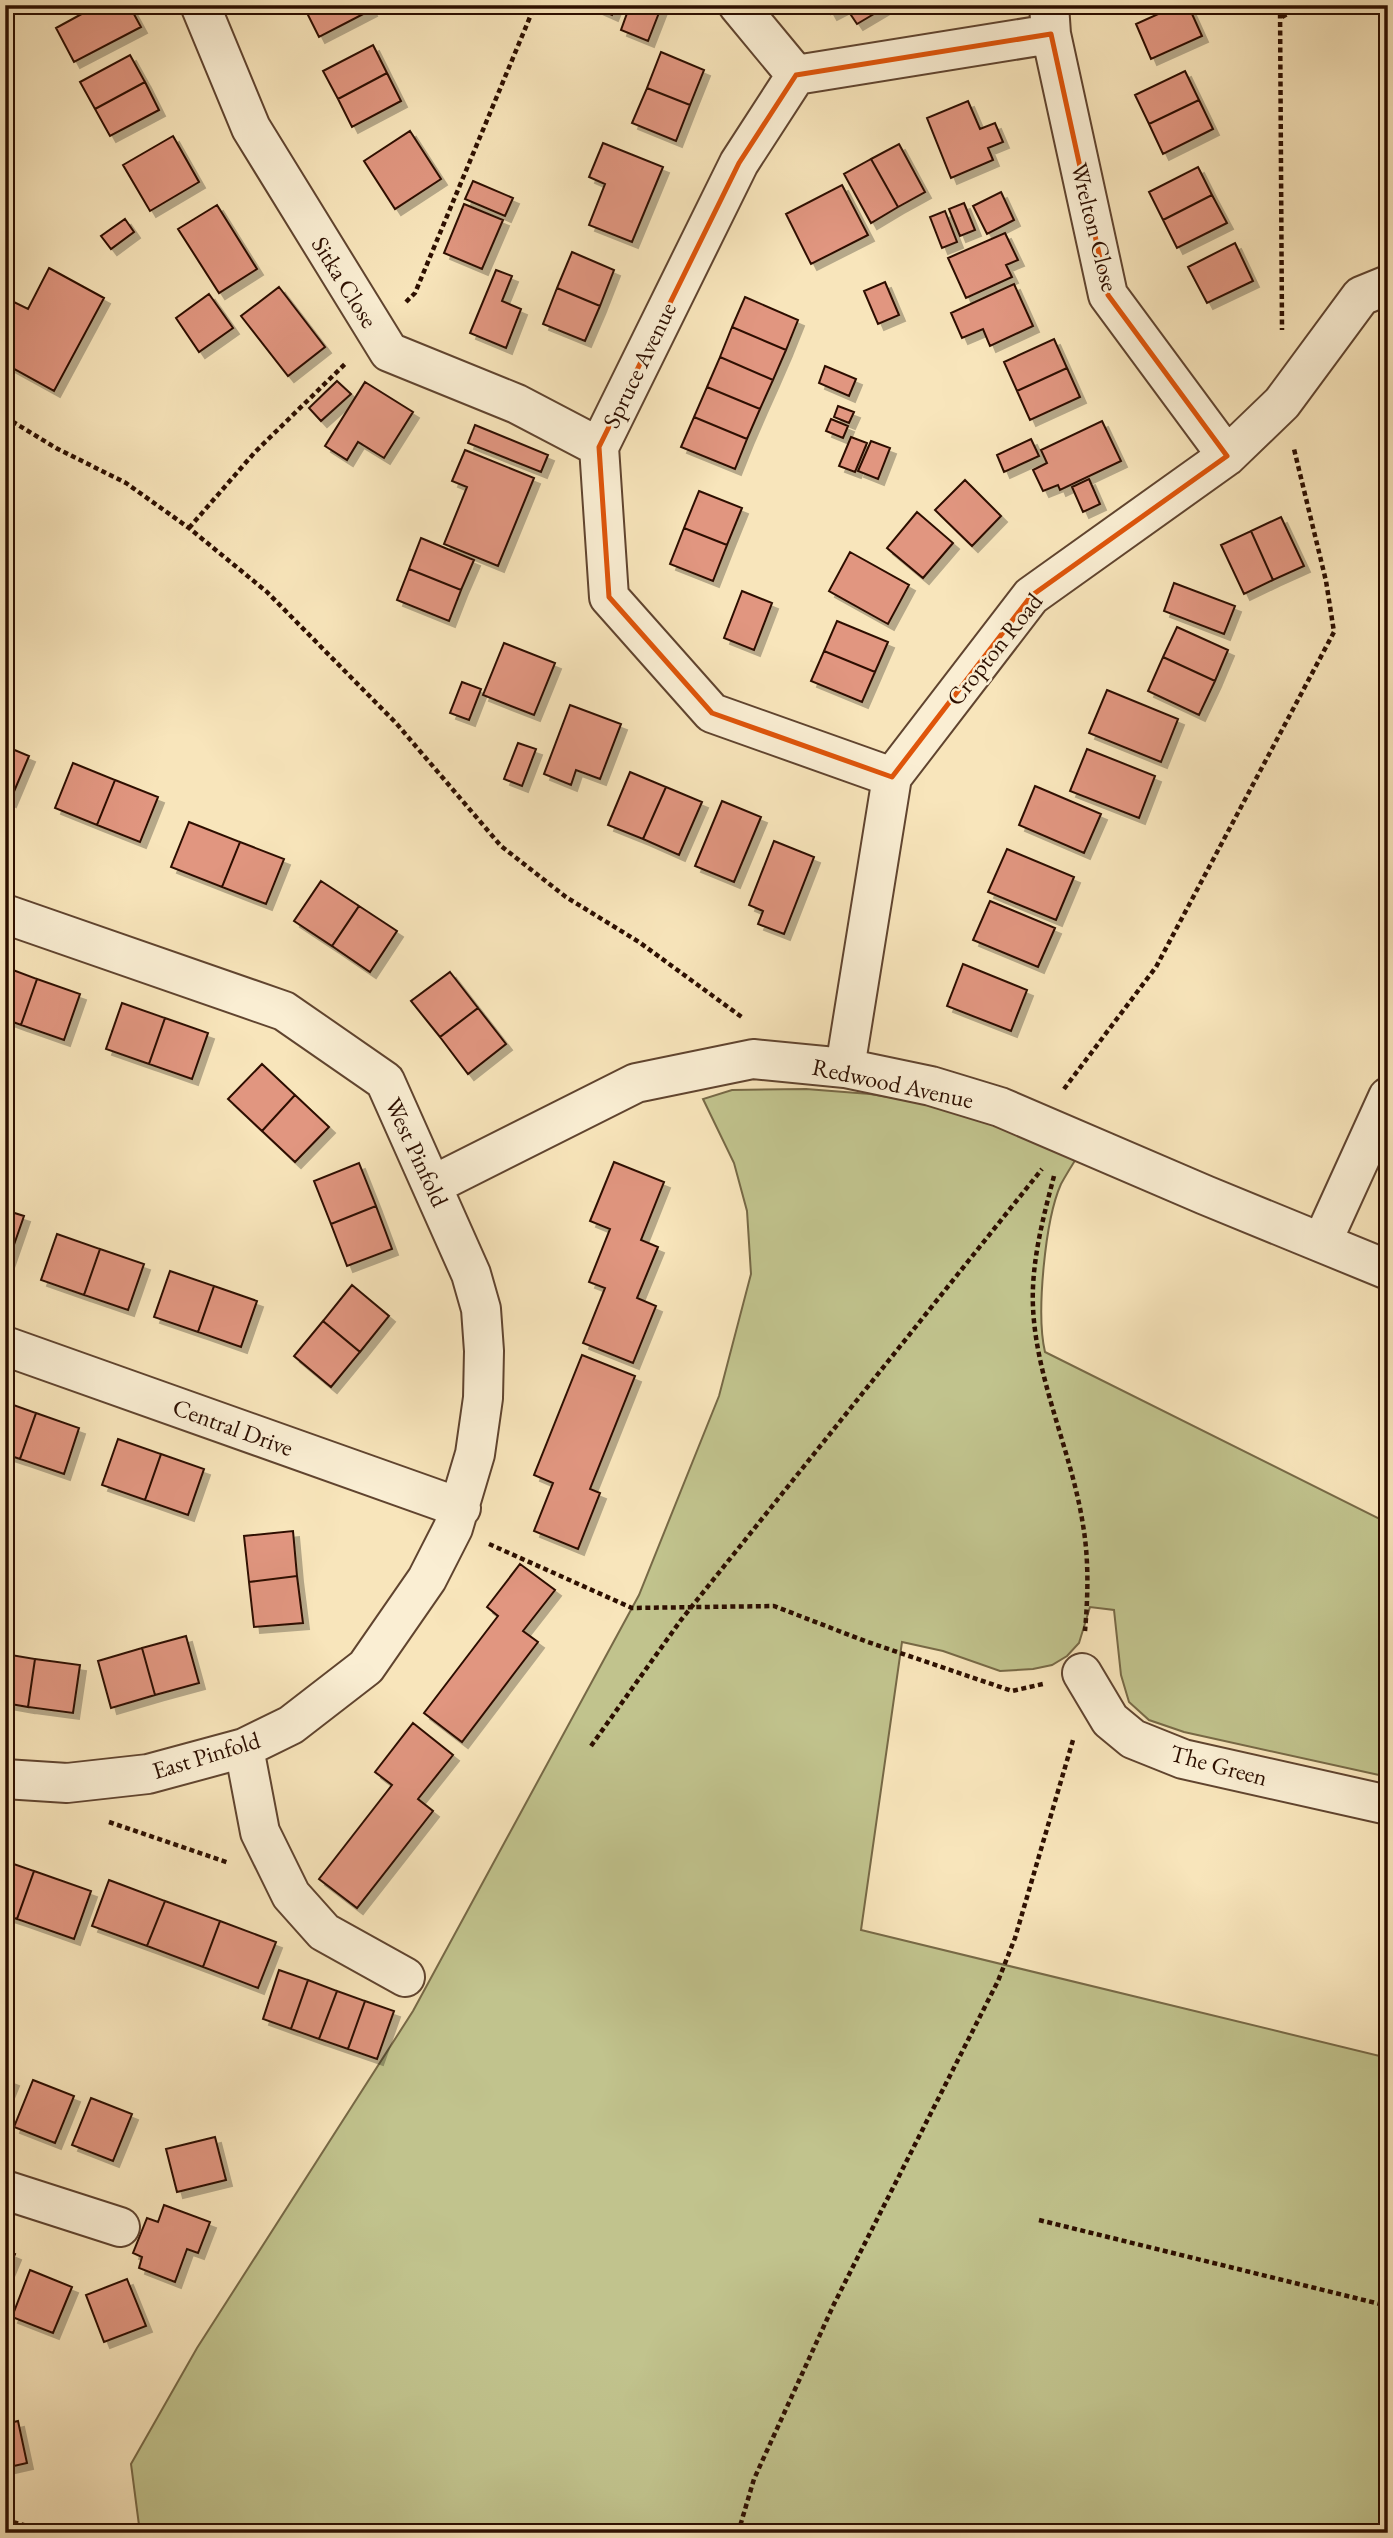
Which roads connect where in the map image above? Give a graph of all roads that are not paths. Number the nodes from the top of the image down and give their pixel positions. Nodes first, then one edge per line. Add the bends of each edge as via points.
1 (200, 5) edge
2 (738, 5) edge
3 (1050, 20) edge
4 (796, 75) junction
5 (1388, 285) edge
6 (599, 447) junction
7 (1227, 456) junction
8 (892, 777) junction
9 (5, 914) edge
10 (845, 1068) junction
11 (1388, 1097) edge
12 (433, 1185) junction
13 (1322, 1242) junction
14 (1388, 1270) edge
15 (5, 1346) edge
16 (457, 1518) junction
17 (1091, 1688) road end
18 (244, 1748) junction
19 (5, 1779) edge
20 (1388, 1805) edge
21 (405, 1978) dead end
22 (5, 2190) edge
23 (120, 2227) dead end

1 - 6 street, Sitka Close via 251,128 389,352 517,404
2 - 4 street
3 - 4 street
3 - 7 street, Wrelton Close via 1108,295
4 - 6 street, Spruce Avenue via 739,163
5 - 7 street, Cropton Road via 1361,296 1283,403
6 - 8 street, Spruce Avenue via 609,597 703,704 712,713
7 - 8 street, Cropton Road via 1031,596
8 - 10 street, Cropton Road
9 - 12 street, West Pinfold via 284,1011 385,1081
10 - 12 street, Redwood Avenue via 753,1059 636,1083
10 - 13 street, Redwood Avenue via 1000,1107 1060,1151 1205,1195
11 - 13 street
12 - 16 street, West Pinfold via 481,1309 483,1398 475,1454
13 - 14 street, Redwood Avenue
15 - 16 street, Central Drive
16 - 18 street, East Pinfold via 427,1579 366,1667 291,1725
17 - 20 street, The Green via 1110,1720 1133,1739 1183,1759
18 - 19 street, East Pinfold via 148,1774 68,1783
18 - 21 street via 260,1832 291,1895 324,1932
22 - 23 street

